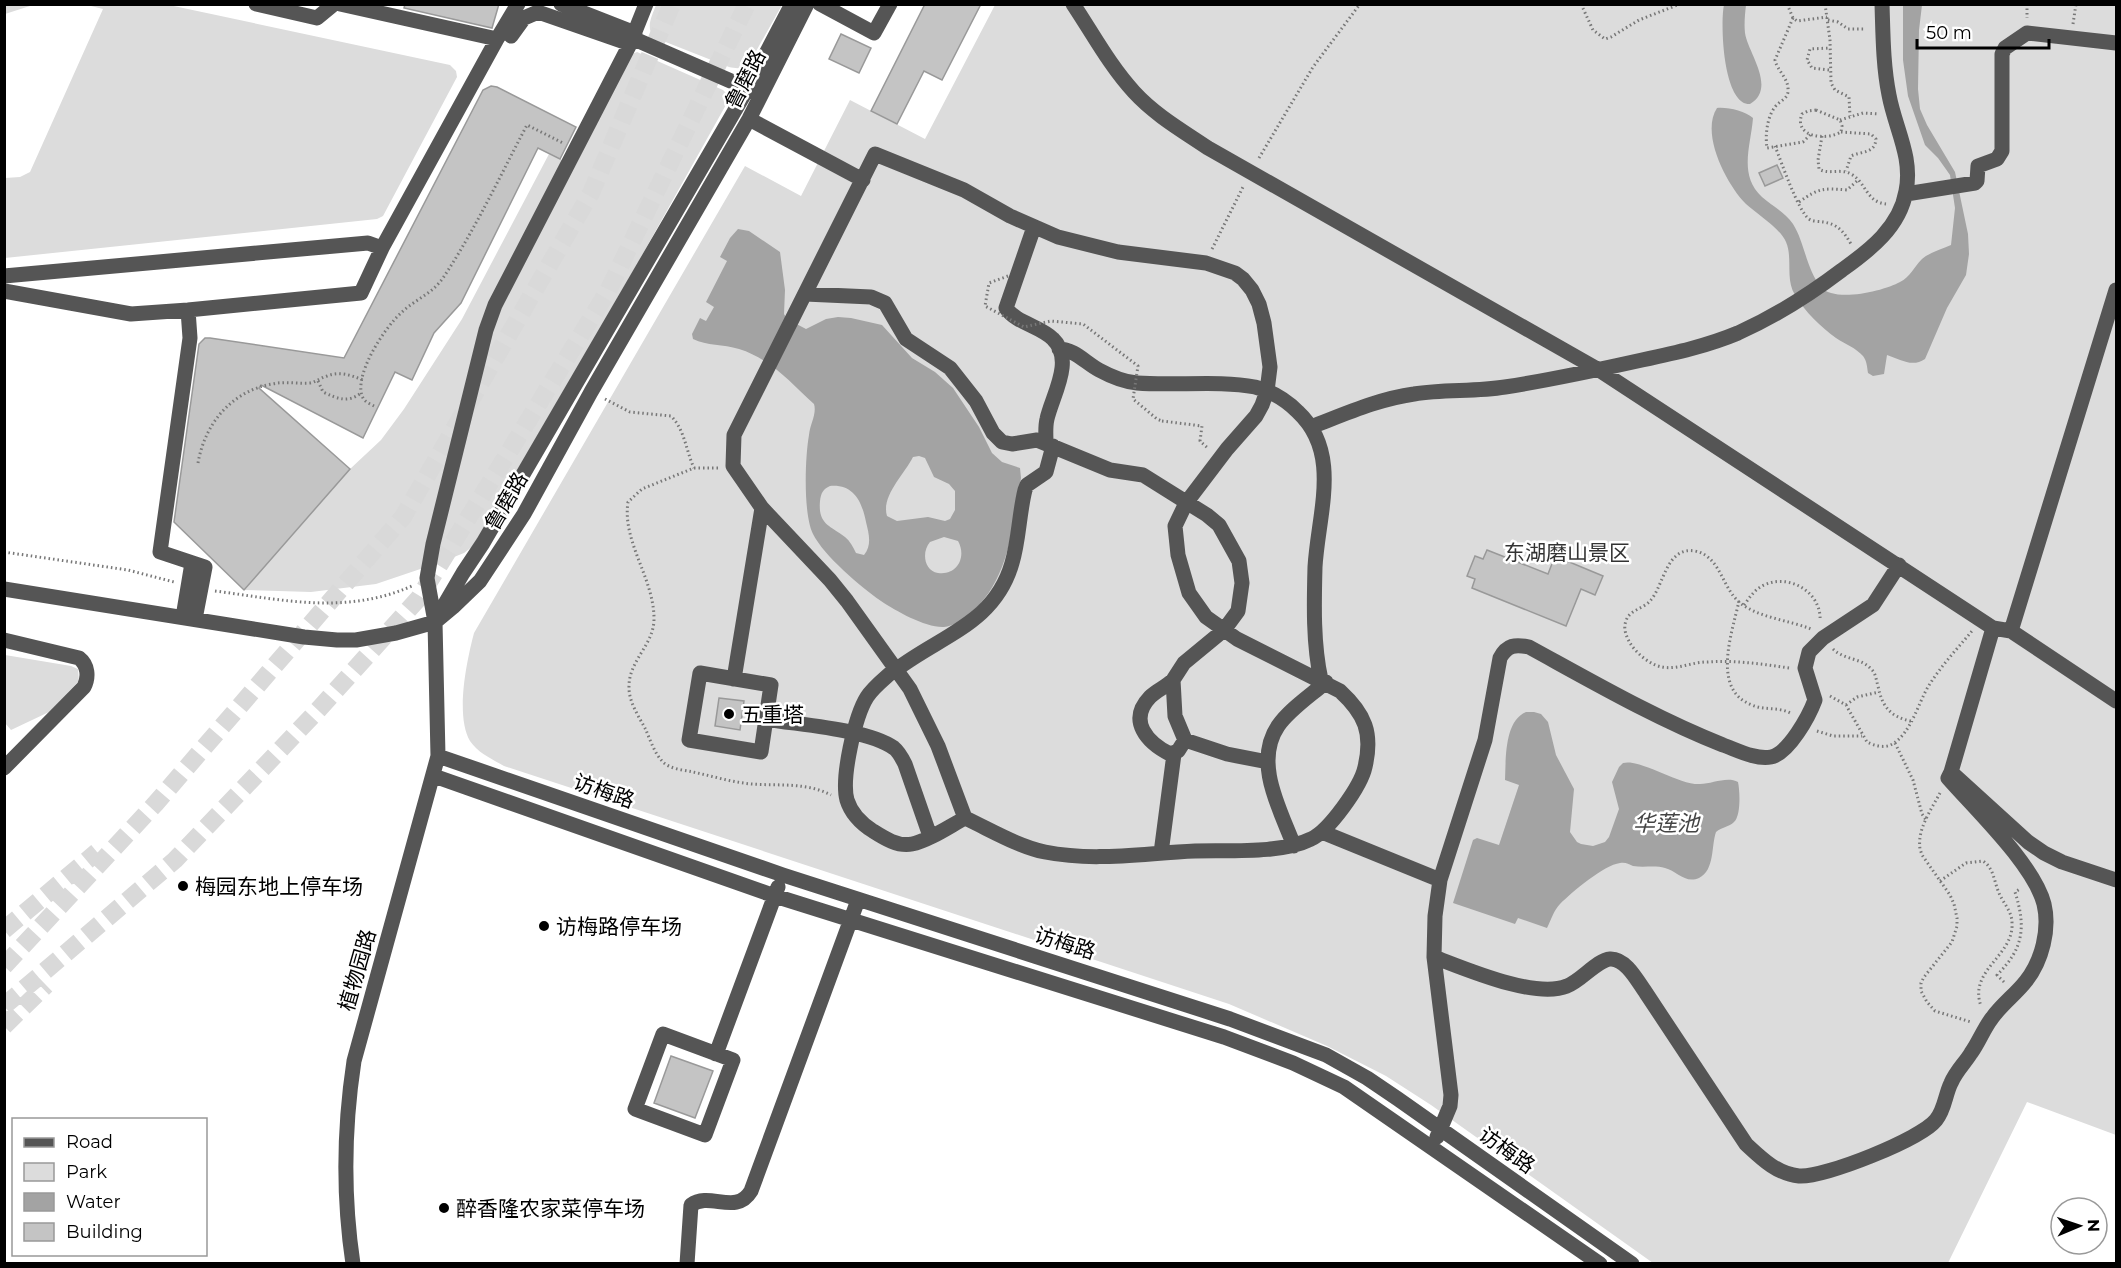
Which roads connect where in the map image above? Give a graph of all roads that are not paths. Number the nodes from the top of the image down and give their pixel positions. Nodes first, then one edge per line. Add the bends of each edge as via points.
1 (256, 4) edge
2 (334, 4) edge
3 (340, 4) edge
4 (518, 4) edge
5 (561, 4) edge
6 (646, 4) edge
7 (792, 4) edge
8 (807, 4) edge
9 (820, 4) edge
10 (890, 4) edge
11 (1073, 4) edge
12 (1882, 4) edge
13 (504, 38) junction
14 (632, 38) junction
15 (2116, 43) edge
16 (754, 91) junction
17 (749, 119) junction
18 (863, 180) junction
19 (1904, 199) junction
20 (1034, 227) junction
21 (382, 248) junction
22 (54, 272) junction
23 (4, 276) edge
24 (4, 291) edge
25 (2116, 291) edge
26 (805, 294) junction
27 (55, 300) junction
28 (188, 310) junction
29 (1059, 349) junction
30 (1599, 370) junction
31 (1267, 391) junction
32 (1311, 427) junction
33 (1049, 445) junction
34 (1186, 503) junction
35 (762, 508) junction
36 (1899, 565) junction
37 (4, 589) edge
38 (189, 618) junction
39 (435, 622) junction
40 (1987, 624) junction
41 (1224, 630) junction
42 (2011, 631) junction
43 (4, 640) edge
44 (897, 668) junction
45 (734, 679) junction
46 (1323, 681) junction
47 (1169, 689) junction
48 (2116, 701) edge
49 (766, 719) junction
50 (855, 734) junction
51 (1185, 740) junction
52 (1174, 753) junction
53 (438, 756) junction
54 (1268, 762) junction
55 (4, 768) edge
56 (1949, 775) junction
57 (434, 776) junction
58 (965, 818) junction
59 (1322, 832) junction
60 (930, 836) junction
61 (1294, 846) junction
62 (1161, 853) junction
63 (783, 875) junction
64 (1440, 880) junction
65 (2116, 880) edge
66 (775, 896) junction
67 (858, 900) junction
68 (851, 921) junction
69 (1434, 957) junction
70 (1230, 1018) junction
71 (1224, 1037) junction
72 (716, 1054) junction
73 (1442, 1130) junction
74 (1431, 1146) junction
75 (353, 1263) edge
76 (687, 1263) edge
77 (1600, 1263) edge
78 (1632, 1263) edge

1 - 2 street via 317,18
3 - 13 street
4 - 13 street
5 - 14 street
6 - 14 street, 植物园路
7 - 16 street
8 - 16 street, 鲁磨路
9 - 10 street via 874,33
11 - 30 street via 1113,67 1153,110 1250,173
12 - 19 street via 1886,78 1907,162
13 - 14 street via 524,18 538,12
13 - 21 street
14 - 16 street
14 - 39 street, 植物园路 via 495,305 486,330 427,578
15 - 19 street via 2027,33 2005,48 2002,151 1997,159 1978,166 1977,182
16 - 17 street, 鲁磨路
16 - 39 street
17 - 18 street
17 - 39 street, 鲁磨路 via 524,514 468,594
18 - 20 street via 875,154 964,190
18 - 26 street
19 - 30 street via 1887,232 1789,308 1705,346
20 - 29 street via 1006,308 1052,338
20 - 31 street via 1092,247 1206,263 1235,273 1252,290 1258,304 1268,348
21 - 22 street via 368,243
21 - 28 street via 361,293
22 - 23 street
22 - 27 street
24 - 27 street
25 - 42 street
26 - 33 street via 871,297 885,303 906,339 951,368 997,438 1006,444 1030,440
26 - 35 street via 734,435 733,466
27 - 28 street via 131,314
28 - 38 street via 190,338 160,552 198,565
29 - 31 street via 1134,383 1235,385
29 - 33 street via 1060,380 1046,421
30 - 32 street via 1505,387 1398,397
30 - 36 street
31 - 32 street via 1295,409
31 - 34 street via 1256,416
32 - 46 street via 1321,446 1324,477 1315,587 1317,660
33 - 34 street via 1110,470 1152,479
33 - 44 street via 1047,472 1025,490 1013,562 999,593 967,626
34 - 41 street via 1175,526 1175,543 1185,581 1199,609
34 - 41 street via 1218,525 1239,561 1241,601 1235,618
35 - 44 street via 830,580
35 - 45 street
36 - 40 street
36 - 64 street via 1873,605 1820,635 1805,668 1815,695 1813,708 1788,746 1772,757 1756,756 1692,733 1529,647 1509,646 1500,658 1485,740
37 - 38 street, 鲁磨路
38 - 39 street, 鲁磨路 via 337,640 396,633
39 - 53 street, 植物园路
40 - 42 street
40 - 56 street
41 - 46 street
41 - 47 street via 1184,663
42 - 48 street
43 - 55 street via 79,658 87,675 84,687
44 - 50 street via 868,694
44 - 58 street via 938,746
45 - 49 street via 771,685
45 - 49 street via 700,674 689,740 760,752
46 - 54 street via 1277,727
46 - 59 street via 1340,691 1356,708 1365,723 1369,742 1363,775
47 - 51 street
47 - 52 street via 1145,703 1141,727 1151,743
49 - 50 street
50 - 60 street via 888,745 900,754
50 - 60 street via 846,786 853,813 890,840 904,845
51 - 52 street
51 - 54 street
52 - 62 street
53 - 57 street, 植物园路
53 - 63 street, 访梅路
54 - 61 street
56 - 65 street via 2044,854
56 - 69 street via 2034,881 2044,903 2044,939 2035,968 1989,1023 1956,1073 1940,1115 1931,1126 1833,1170 1799,1176 1782,1172 1746,1144 1640,984 1620,962 1605,960 1577,981 1551,990 1479,975
57 - 66 street, 访梅路
57 - 75 street, 植物园路 via 354,1061 346,1159
58 - 60 street
58 - 62 street via 1028,847 1063,855 1092,858
59 - 61 street
59 - 64 street
61 - 62 street
63 - 66 street
63 - 67 street, 访梅路
64 - 69 street
66 - 68 street, 访梅路
66 - 72 street
67 - 68 street
67 - 70 street, 访梅路
68 - 71 street, 访梅路
68 - 76 street via 751,1191 741,1202 699,1200 691,1205
69 - 73 street via 1451,1095
70 - 71 street
70 - 73 street, 访梅路 via 1326,1055
71 - 74 street, 访梅路 via 1344,1087
72 - 72 street via 663,1034 635,1109 705,1135 733,1060
73 - 74 street
73 - 78 street, 访梅路
74 - 77 street, 访梅路

